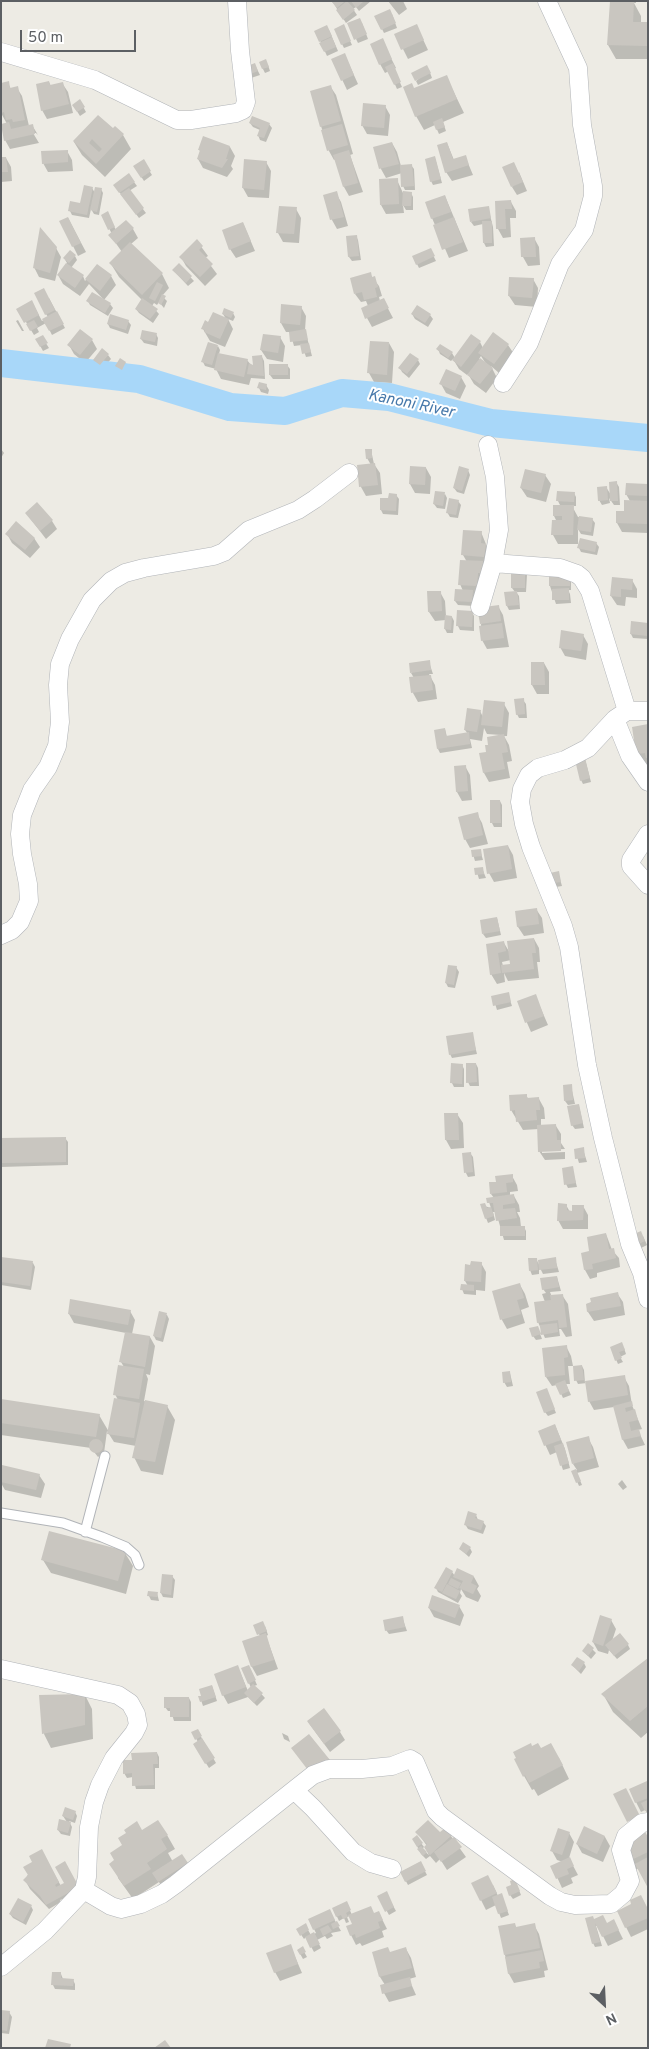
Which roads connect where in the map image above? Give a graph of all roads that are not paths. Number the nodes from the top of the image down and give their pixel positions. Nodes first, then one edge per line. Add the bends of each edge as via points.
1 (237, 1) edge
2 (547, 1) edge
3 (1, 52) edge
4 (503, 383) dead end
5 (488, 444) dead end
6 (348, 473) dead end
7 (493, 563) junction
8 (480, 608) dead end
9 (648, 711) edge
10 (621, 715) junction
11 (648, 782) edge
12 (648, 834) edge
13 (648, 885) edge
14 (1, 935) edge
15 (648, 1299) edge
16 (105, 1456) dead end
17 (1, 1512) edge
18 (85, 1532) junction
19 (139, 1565) dead end
20 (1, 1669) edge
21 (294, 1790) junction
22 (648, 1822) edge
23 (392, 1869) dead end
24 (84, 1890) junction
25 (1, 1967) edge

1 - 3 street via 246,102 245,108 239,112 176,120 95,80
2 - 4 street via 578,68 582,125 593,196 584,230 560,264 529,343
5 - 7 street via 495,476 498,530
6 - 14 street via 298,510 249,530 224,552 125,573 111,580 92,600 60,664 57,746 22,815 20,834 29,901 20,922
7 - 8 street
7 - 10 street via 560,568 582,578 590,591
9 - 10 street
10 - 11 street via 630,756
10 - 15 street via 588,748 565,760 538,768 529,775 520,802 540,874 563,926 603,1138 630,1244 642,1272
12 - 13 street via 631,860 631,866
16 - 18 lane
17 - 18 lane via 63,1523
18 - 19 lane via 126,1548 135,1555
20 - 24 street via 118,1695 130,1703 136,1714 138,1725 114,1758 94,1802 88,1828
21 - 22 street via 313,1775 329,1769 392,1766 410,1759 415,1762 442,1817 550,1896 575,1905 612,1904 623,1894 630,1882 621,1850 626,1836
21 - 23 street via 353,1852 371,1863
21 - 24 street via 162,1894 121,1909
24 - 25 street via 45,1932

